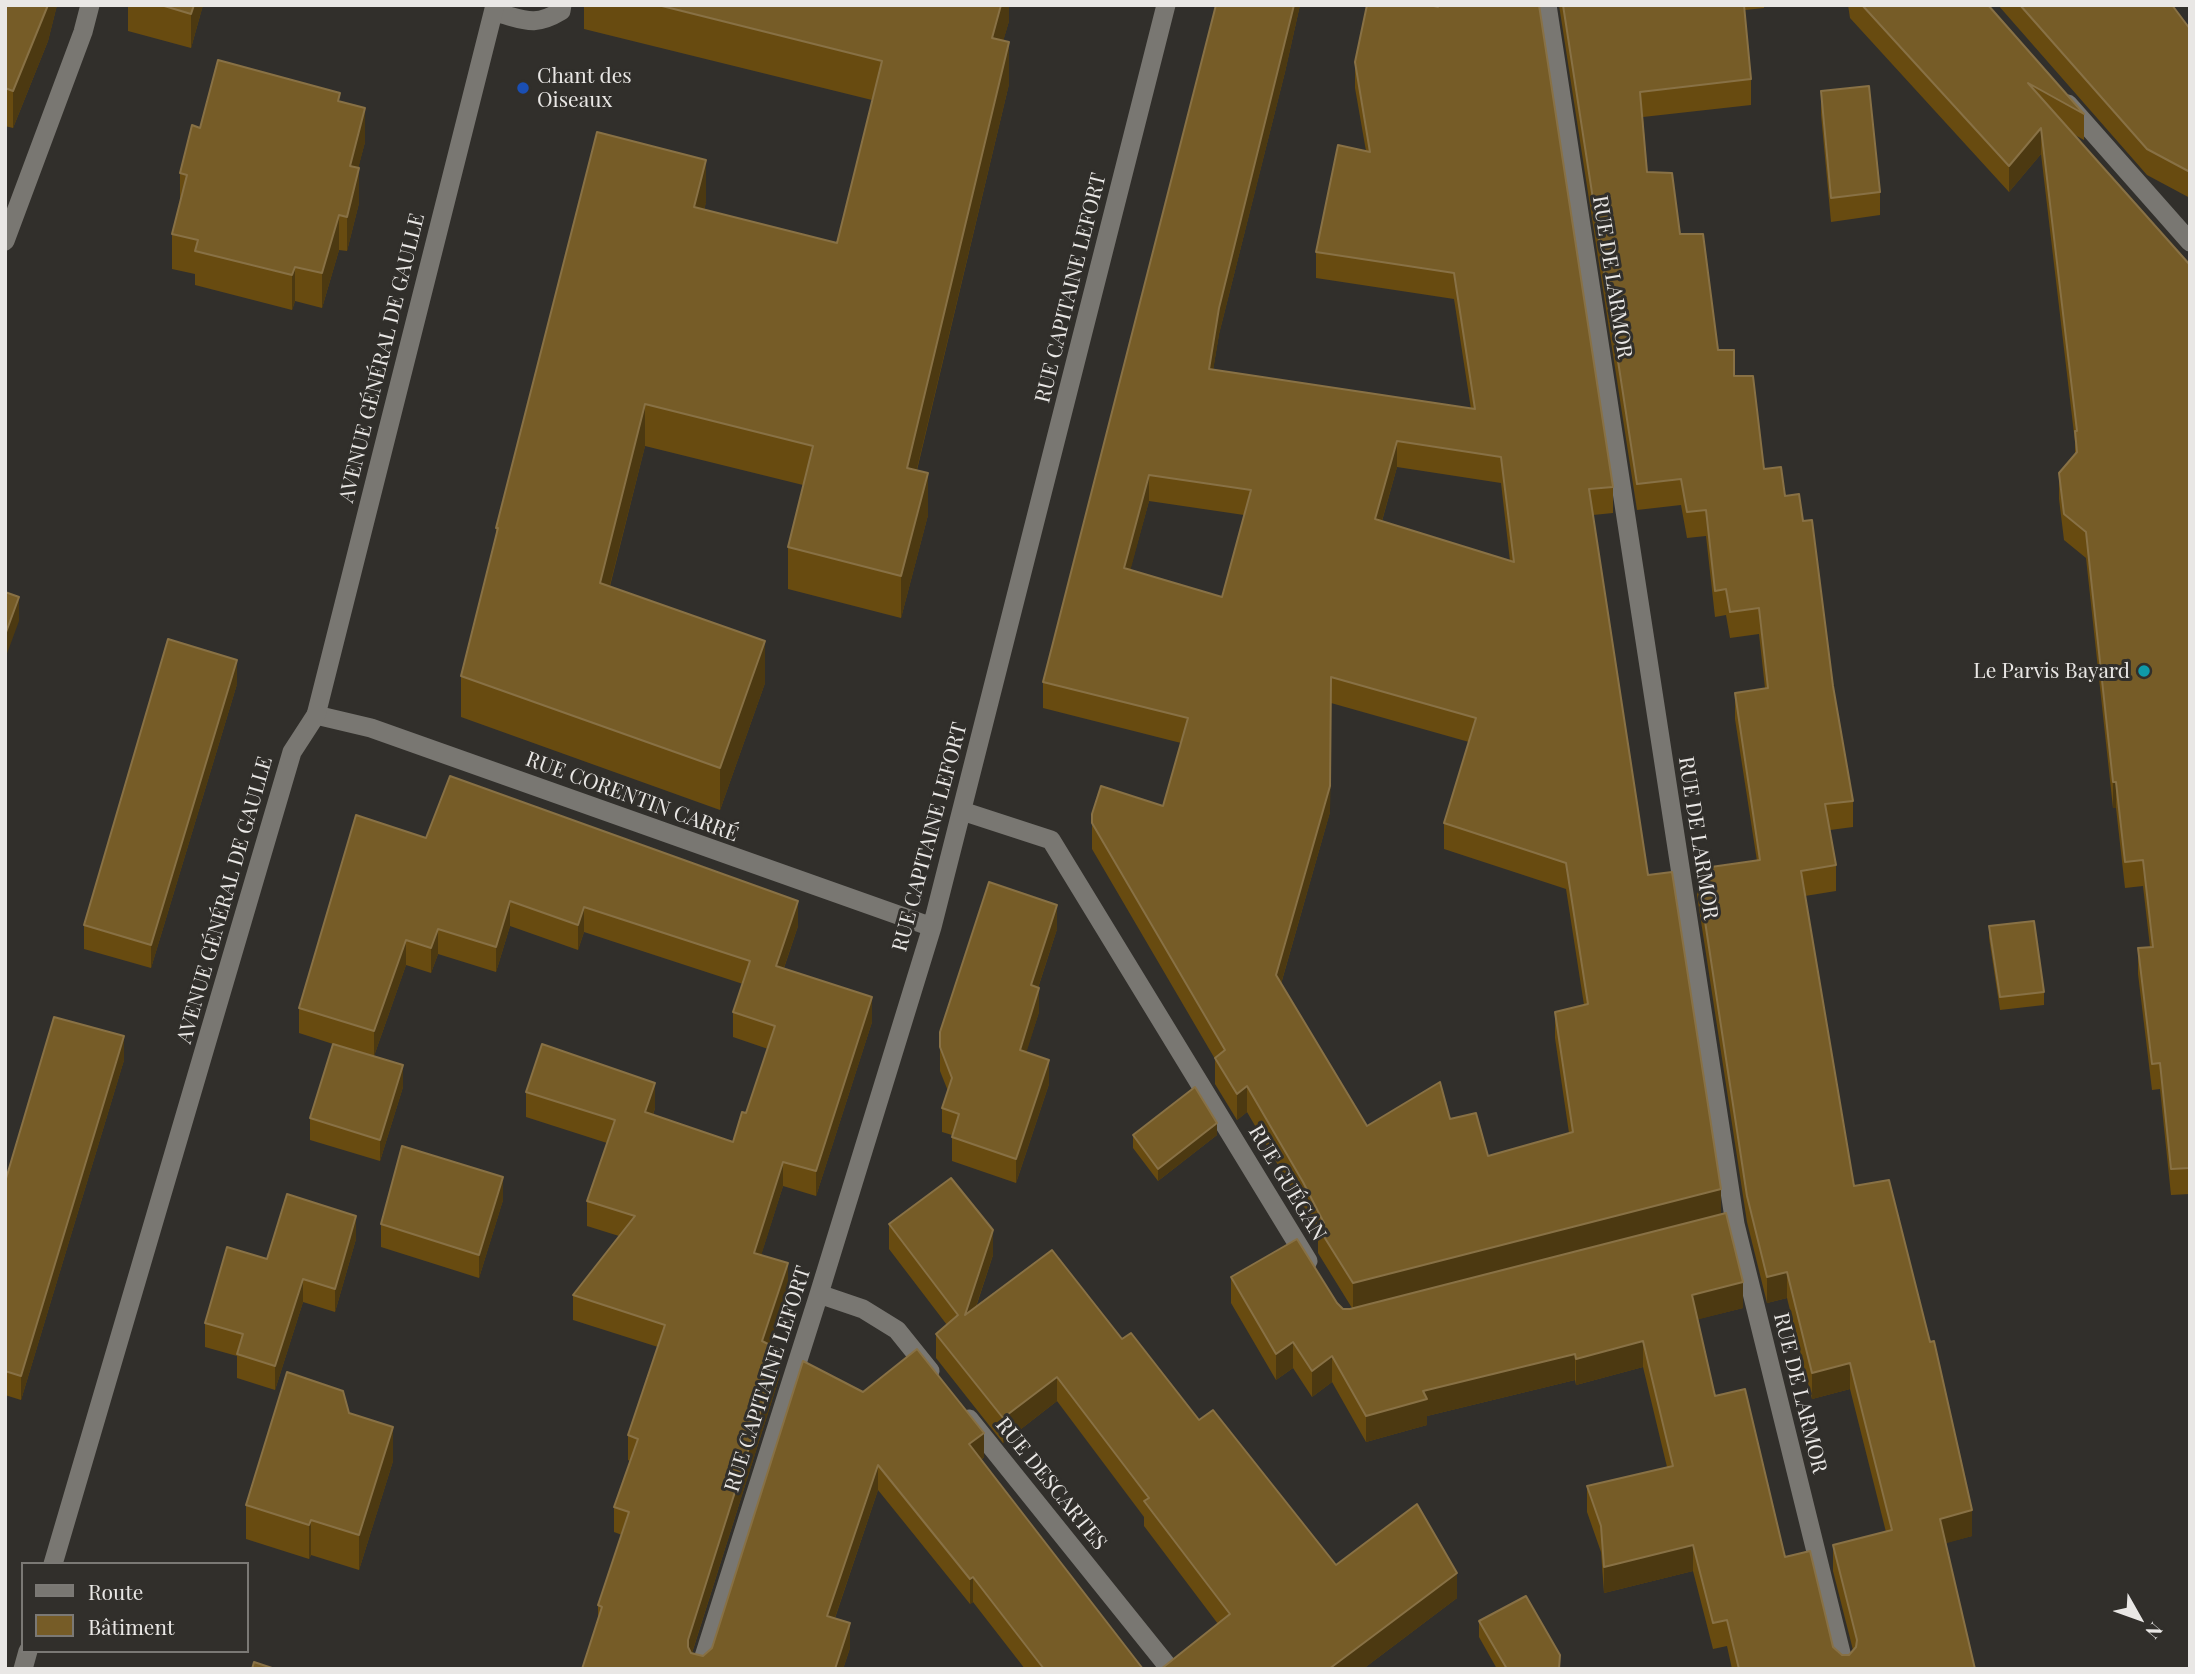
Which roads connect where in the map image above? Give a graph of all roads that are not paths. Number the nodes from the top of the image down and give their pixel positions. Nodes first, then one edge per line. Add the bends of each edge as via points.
1 (90, 5) edge
2 (562, 5) edge
3 (1166, 5) edge
4 (1547, 5) edge
5 (495, 8) edge
6 (2054, 88) edge
7 (5, 241) edge
8 (2190, 242) edge
9 (316, 715) junction
10 (962, 811) junction
11 (932, 927) junction
12 (1318, 1276) edge
13 (819, 1294) junction
14 (940, 1384) edge
15 (957, 1405) edge
16 (55, 1562) edge
17 (700, 1669) edge
18 (1170, 1669) edge
19 (1845, 1669) edge

1 - 7 street
2 - 5 street via 561,11 543,22
3 - 10 street, RUE CAPITAINE LEFORT
4 - 19 street, RUE DE LARMOR via 1728,1226
5 - 9 street, AVENUE GÉNÉRAL DE GAULLE
6 - 8 street
9 - 11 street, RUE CORENTIN CARRÉ via 371,728
9 - 16 street, AVENUE GÉNÉRAL DE GAULLE via 292,752
10 - 11 street, RUE CAPITAINE LEFORT
10 - 12 street, RUE GUÉGAN via 1051,840
11 - 13 street, RUE CAPITAINE LEFORT
13 - 14 street via 863,1310 897,1330
13 - 17 street, RUE CAPITAINE LEFORT
15 - 18 street, RUE DESCARTES

